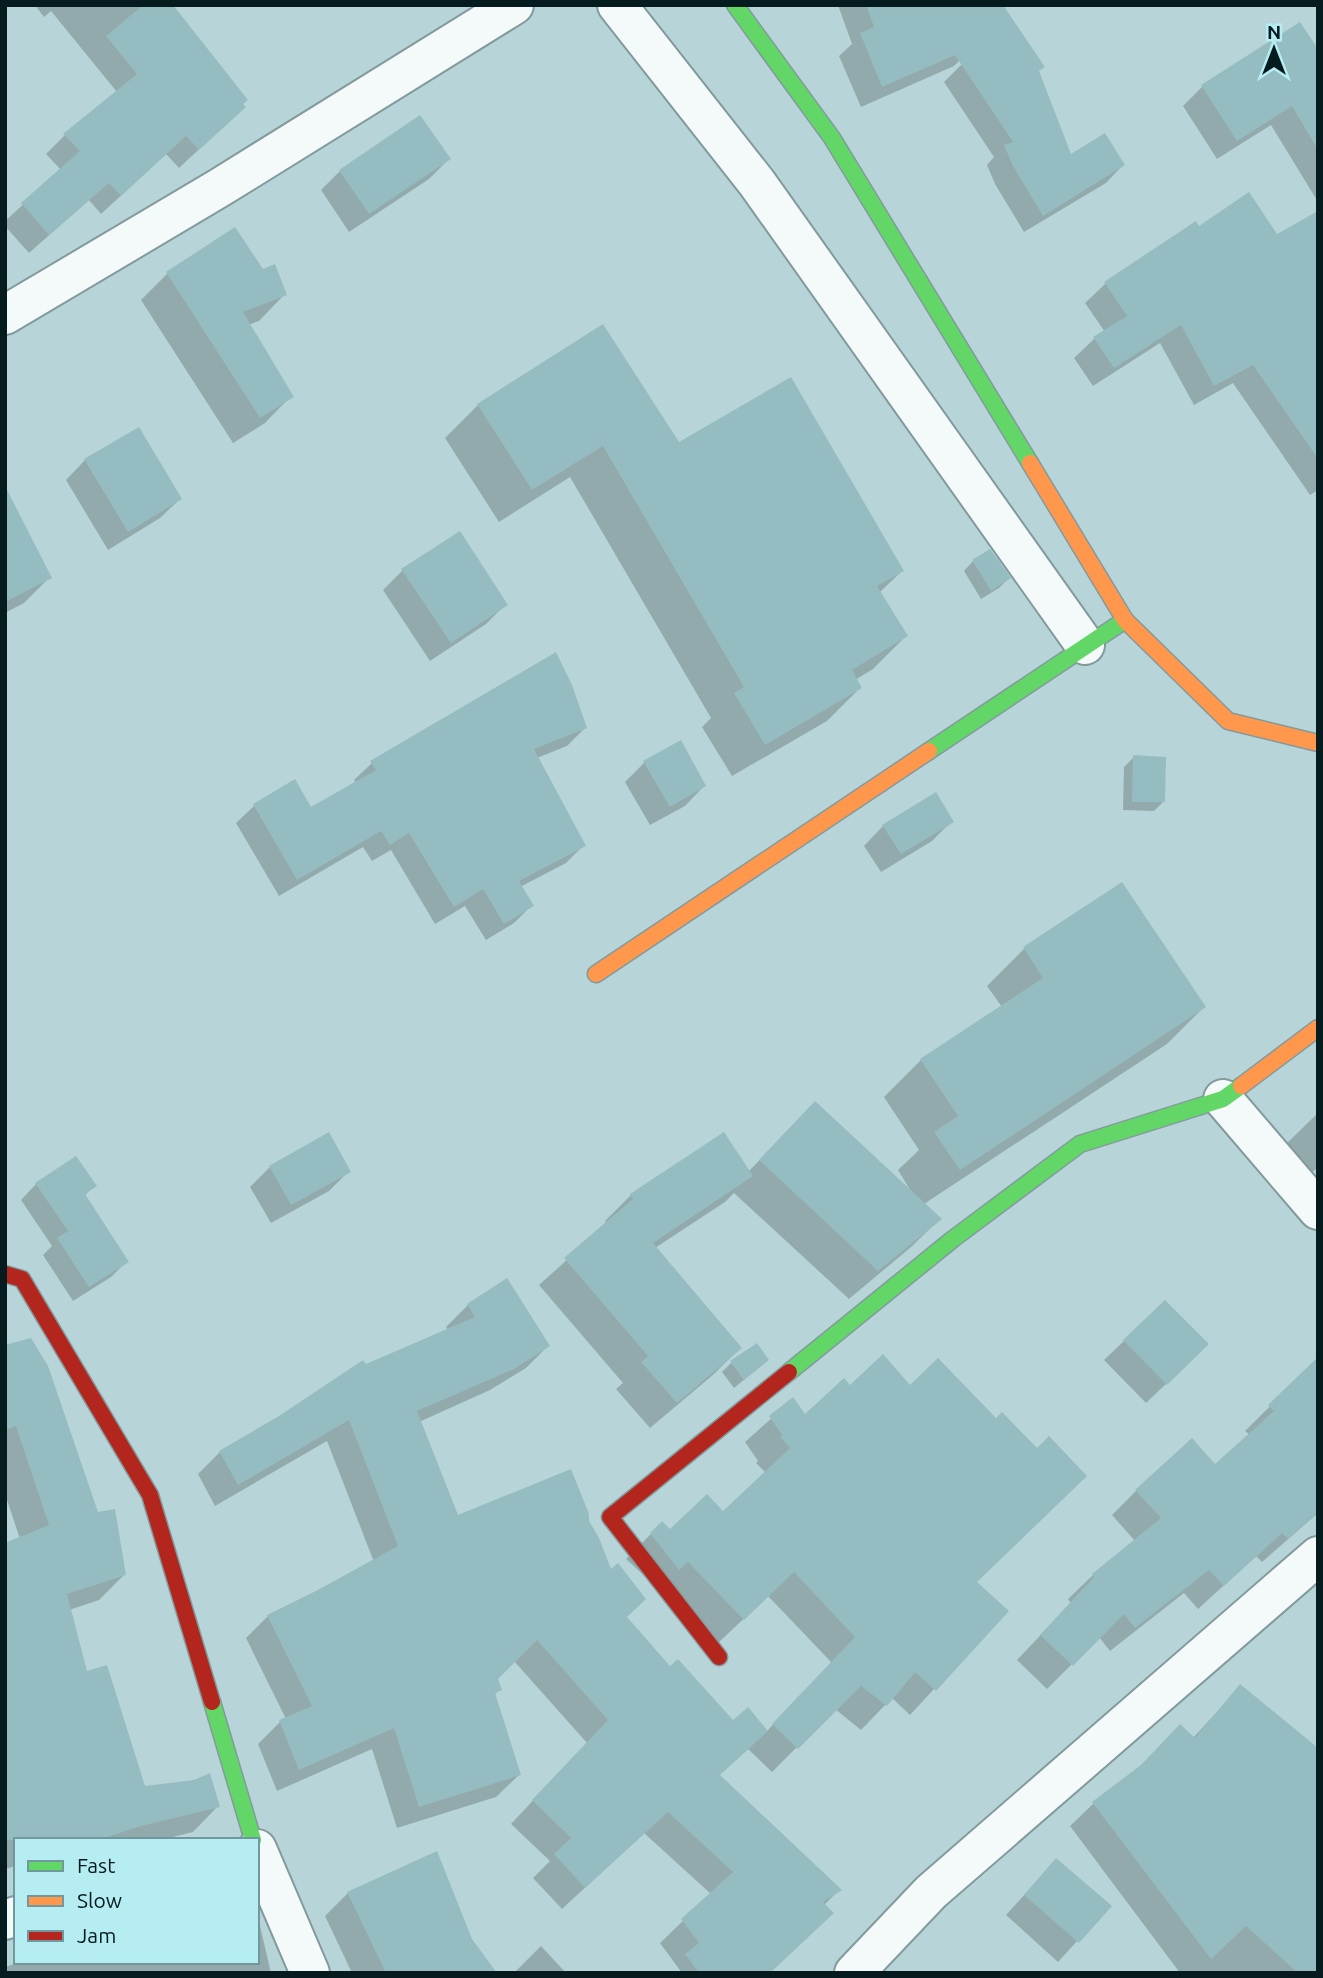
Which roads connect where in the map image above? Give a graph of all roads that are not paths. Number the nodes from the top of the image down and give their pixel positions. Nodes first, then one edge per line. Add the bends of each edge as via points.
1 (514, 5) edge
2 (617, 5) edge
3 (735, 5) edge
4 (5, 315) edge
5 (1125, 620) junction
6 (1085, 645) junction
7 (1318, 743) edge
8 (596, 974) dead end
9 (1318, 1028) edge
10 (1223, 1099) junction
11 (1318, 1210) edge
12 (5, 1275) edge
13 (1318, 1556) edge
14 (719, 1657) dead end
15 (252, 1838) edge
16 (259, 1854) edge
17 (310, 1973) edge
18 (854, 1973) edge

1 - 4 street
2 - 6 street via 757,183
3 - 5 street via 832,138
5 - 6 street
5 - 7 street via 1228,721
6 - 8 street
9 - 10 street
10 - 11 street
10 - 14 street via 1080,1144 953,1240 610,1517
12 - 15 street via 22,1279 150,1495
13 - 18 street via 931,1892
16 - 17 street

